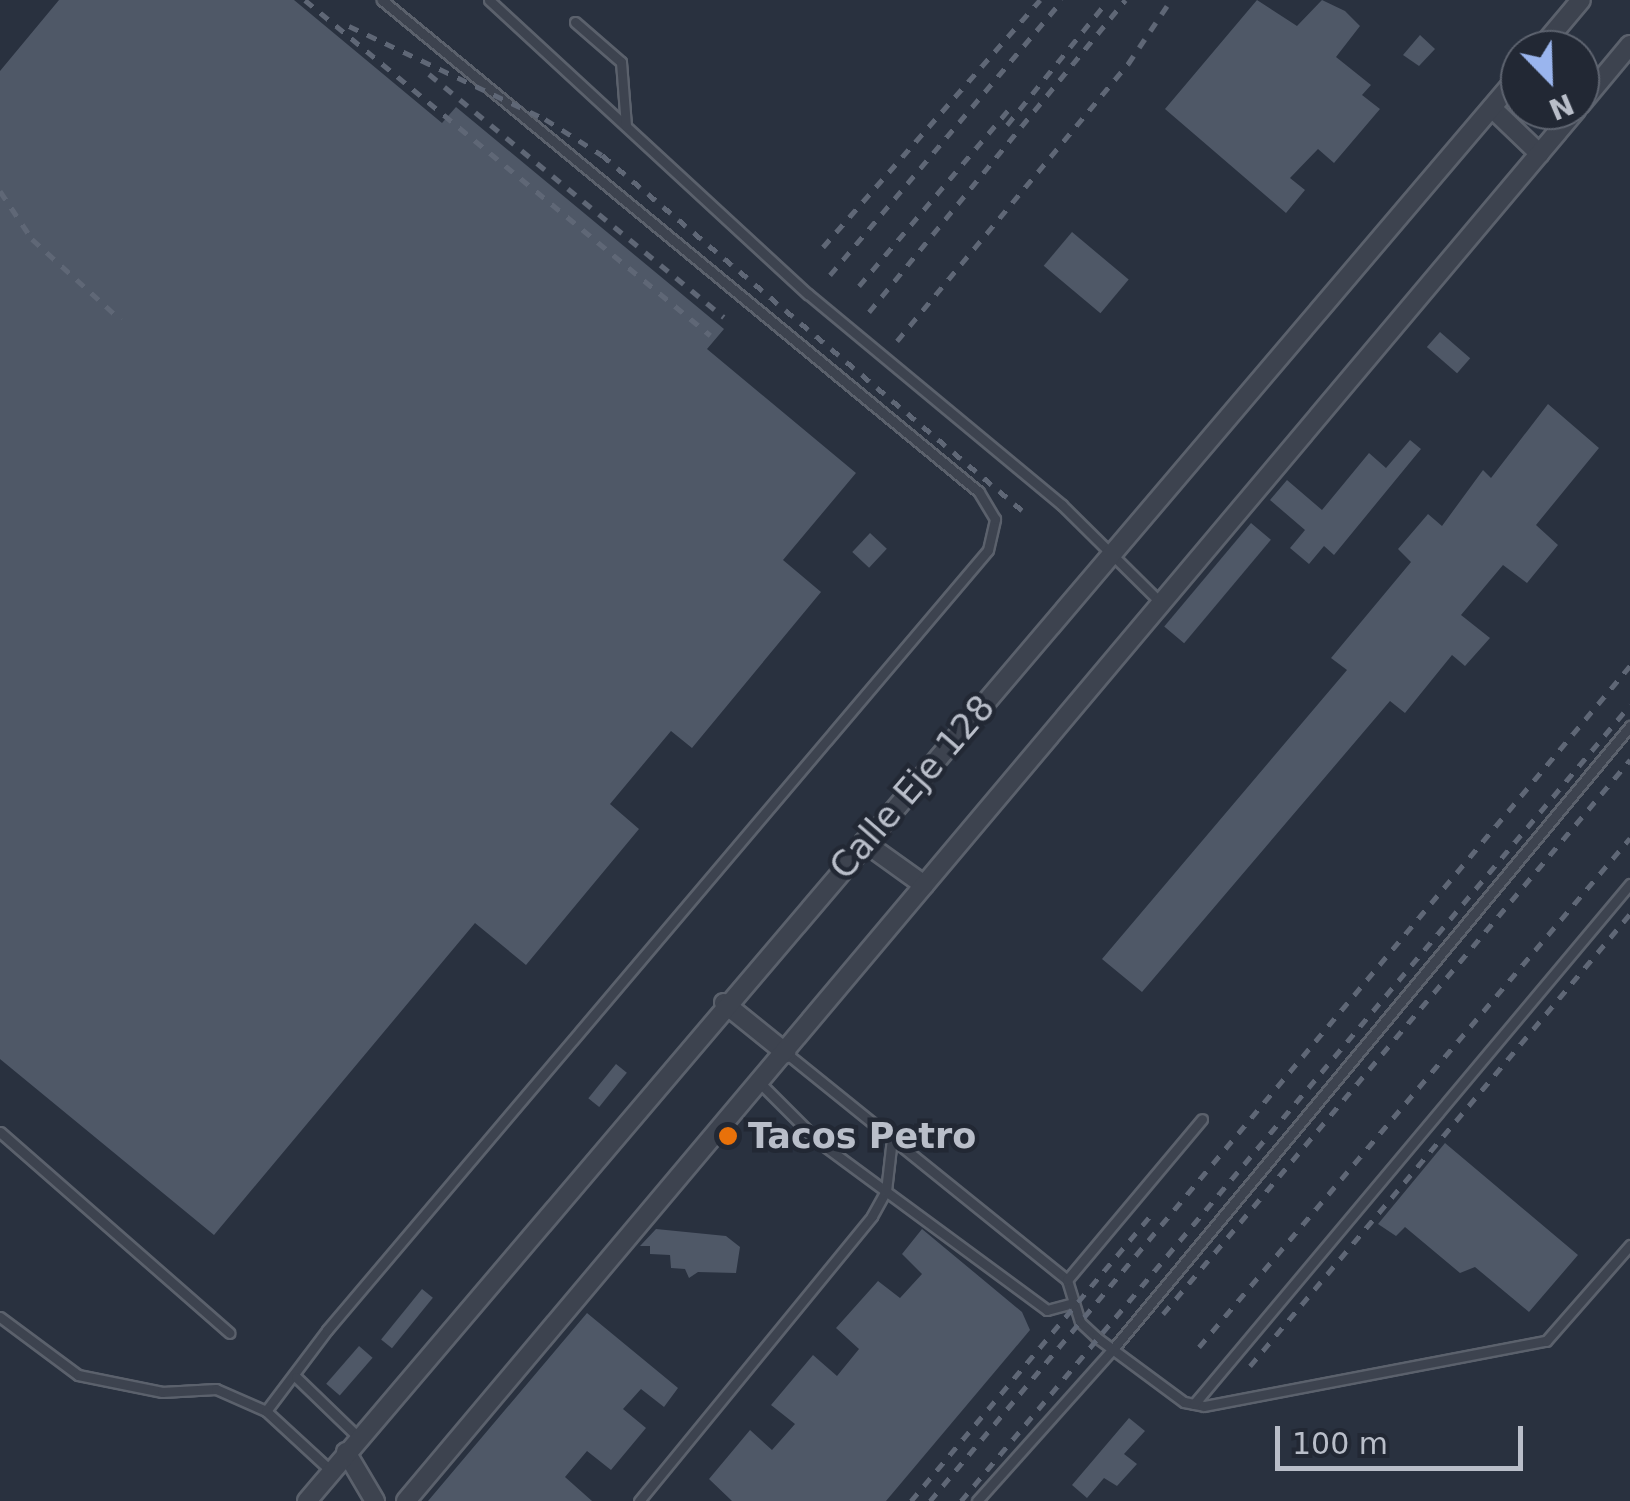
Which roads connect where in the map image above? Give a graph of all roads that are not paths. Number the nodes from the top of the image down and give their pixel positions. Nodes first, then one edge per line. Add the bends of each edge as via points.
1 (382, 0) edge
2 (489, 0) edge
3 (1573, 4) edge
4 (575, 22) dead end
5 (1554, 30) edge
6 (1630, 45) edge
7 (1600, 81) edge
8 (1500, 98) edge
9 (1492, 108) junction
10 (626, 126) junction
11 (1560, 130) edge
12 (1540, 154) junction
13 (1115, 554) junction
14 (1159, 600) junction
15 (1630, 726) edge
16 (864, 842) junction
17 (1630, 884) edge
18 (924, 885) junction
19 (724, 1003) junction
20 (786, 1053) junction
21 (761, 1084) junction
22 (1202, 1119) dead end
23 (0, 1132) edge
24 (892, 1138) junction
25 (886, 1190) junction
26 (1630, 1245) edge
27 (1067, 1280) junction
28 (1073, 1303) junction
29 (0, 1317) edge
30 (230, 1333) dead end
31 (1113, 1349) junction
32 (296, 1377) junction
33 (1194, 1404) junction
34 (266, 1411) junction
35 (358, 1437) junction
36 (346, 1452) junction
37 (330, 1472) junction
38 (306, 1501) edge
39 (375, 1501) edge
40 (406, 1501) edge
41 (639, 1501) edge
42 (977, 1501) edge

1 - 32 lane via 979,492 995,519 988,550 327,1330
2 - 10 lane
3 - 5 street
4 - 10 lane via 621,62
6 - 7 street, Calle Eje 128
8 - 9 street, Calle Eje 128
9 - 12 street
9 - 13 street, Calle Eje 128
10 - 13 lane via 808,294
11 - 12 street, Calle Eje 128
12 - 14 street, Calle Eje 128
13 - 14 lane
13 - 16 street, Calle Eje 128
14 - 18 street, Calle Eje 128
15 - 31 lane
16 - 18 street
16 - 19 street, Calle Eje 128
17 - 33 lane
18 - 20 street, Calle Eje 128
19 - 20 street
19 - 35 street, Calle Eje 128
20 - 21 street, Calle Eje 128
20 - 24 lane
21 - 25 lane via 820,1142
21 - 40 street, Calle Eje 128
22 - 27 lane
23 - 30 lane
24 - 25 lane
24 - 27 lane
25 - 28 lane via 1047,1310
25 - 41 lane via 872,1216
26 - 33 lane via 1546,1340
27 - 28 lane
28 - 31 lane via 1080,1322
29 - 34 lane via 78,1375 162,1392 216,1389
31 - 33 lane
31 - 42 lane
32 - 34 lane
32 - 35 lane
34 - 37 lane
35 - 36 street, Calle Eje 128
36 - 37 street, Calle Eje 128
36 - 39 street
37 - 38 street, Calle Eje 128

